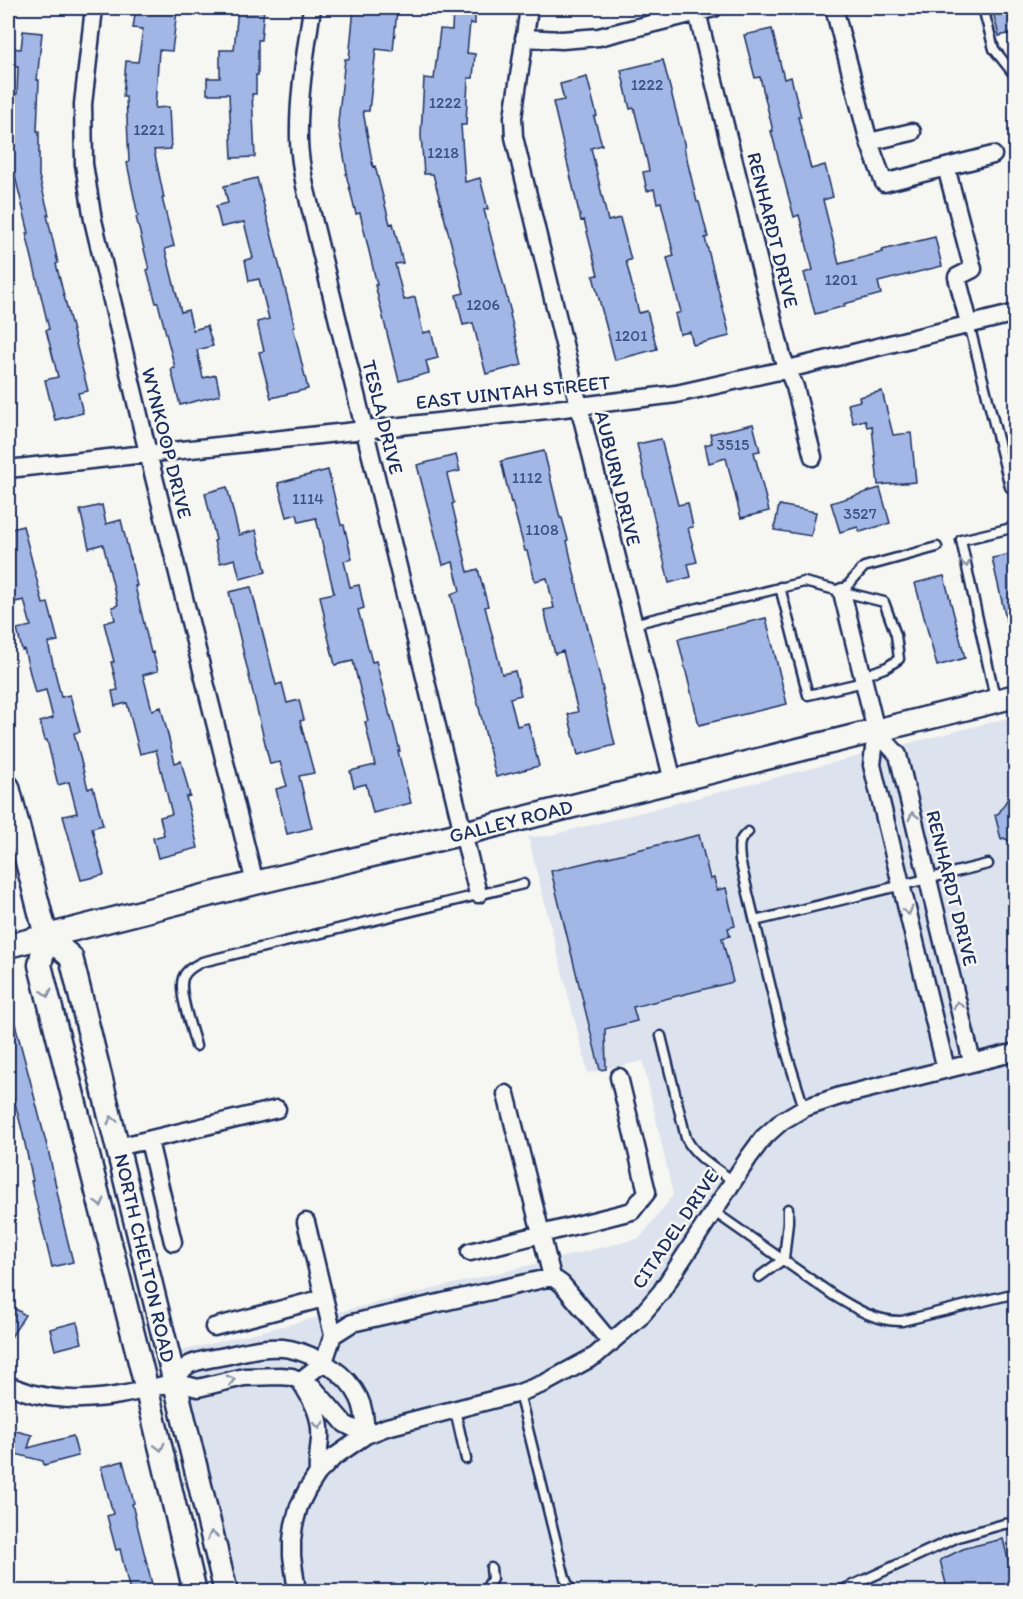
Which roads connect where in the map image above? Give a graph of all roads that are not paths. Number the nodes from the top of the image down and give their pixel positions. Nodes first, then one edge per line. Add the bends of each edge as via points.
1 (94, 8) edge
2 (312, 8) edge
3 (529, 8) edge
4 (714, 8) edge
5 (834, 8) edge
6 (983, 8) edge
7 (697, 12) junction
8 (524, 38) junction
9 (1016, 77) edge
10 (912, 132) dead end
11 (869, 142) junction
12 (993, 155) dead end
13 (946, 167) junction
14 (1016, 313) edge
15 (969, 323) junction
16 (788, 369) junction
17 (579, 406) junction
18 (364, 430) junction
19 (148, 453) junction
20 (813, 457) dead end
21 (8, 469) edge
22 (1010, 487) dead end
23 (1016, 527) edge
24 (938, 547) dead end
25 (780, 587) junction
26 (842, 592) junction
27 (633, 624) junction
28 (863, 679) junction
29 (1006, 699) edge
30 (876, 731) junction
31 (673, 781) junction
32 (8, 787) edge
33 (748, 832) dead end
34 (464, 833) junction
35 (988, 864) dead end
36 (928, 879) junction
37 (255, 883) junction
38 (523, 884) dead end
39 (901, 885) junction
40 (478, 894) junction
41 (755, 921) junction
42 (46, 936) junction
43 (8, 946) edge
44 (661, 1036) dead end
45 (196, 1046) dead end
46 (1016, 1052) edge
47 (972, 1062) junction
48 (946, 1069) junction
49 (619, 1077) dead end
50 (506, 1094) dead end
51 (804, 1108) junction
52 (277, 1109) dead end
53 (149, 1141) junction
54 (118, 1147) junction
55 (733, 1181) junction
56 (788, 1209) dead end
57 (713, 1211) junction
58 (306, 1222) dead end
59 (541, 1233) junction
60 (172, 1242) dead end
61 (470, 1252) dead end
62 (784, 1259) junction
63 (552, 1277) junction
64 (759, 1277) dead end
65 (1016, 1293) edge
66 (324, 1298) junction
67 (214, 1327) dead end
68 (333, 1335) junction
69 (611, 1343) junction
70 (324, 1362) junction
71 (300, 1381) junction
72 (174, 1382) junction
73 (8, 1385) edge
74 (146, 1390) junction
75 (519, 1393) junction
76 (455, 1410) junction
77 (366, 1435) junction
78 (466, 1460) dead end
79 (318, 1473) junction
80 (1016, 1523) edge
81 (492, 1568) dead end
82 (195, 1592) edge
83 (226, 1592) edge
84 (297, 1592) edge
85 (484, 1592) edge
86 (571, 1592) edge
87 (838, 1592) edge

1 - 19 street, WYNKOOP DRIVE via 83,104 84,164 93,220
2 - 18 street, TESLA DRIVE via 300,101 301,161
3 - 8 street, AUBURN DRIVE
4 - 7 street
5 - 11 street
6 - 9 lane via 994,49
7 - 8 street via 598,37
7 - 16 street, RENHARDT DRIVE
8 - 17 street, AUBURN DRIVE via 513,117 514,137
10 - 11 street
11 - 13 street via 884,183
12 - 13 street
13 - 15 street via 973,269 957,277
14 - 15 street, EAST UINTAH STREET
15 - 16 street, EAST UINTAH STREET
15 - 22 lane
16 - 17 street, EAST UINTAH STREET via 685,392
16 - 20 street, RENHARDT DRIVE
17 - 18 street, EAST UINTAH STREET
17 - 27 street, AUBURN DRIVE
18 - 19 street, EAST UINTAH STREET
18 - 34 street, TESLA DRIVE
19 - 21 street, EAST UINTAH STREET
19 - 37 street, WYNKOOP DRIVE
23 -> 29 lane via 961,540
24 - 26 lane via 864,567
25 - 26 lane via 804,582
25 - 27 lane
25 - 28 lane via 808,695
26 - 28 street, RENHARDT DRIVE
26 - 28 lane via 884,602 896,635 899,658
27 - 31 street, AUBURN DRIVE
28 - 30 street, RENHARDT DRIVE
29 - 30 main road, GALLEY ROAD
30 - 31 main road, GALLEY ROAD
36 -> 30 street, RENHARDT DRIVE via 898,755
30 - 39 street, RENHARDT DRIVE via 872,762
31 - 34 main road, GALLEY ROAD
32 - 42 main road, NORTH CHELTON ROAD
33 - 41 lane via 741,838 740,860
34 - 37 main road, GALLEY ROAD
34 - 40 street, TESLA DRIVE
35 - 36 lane
36 - 39 lane
47 -> 36 street, RENHARDT DRIVE
37 - 42 main road, GALLEY ROAD
38 - 40 lane
39 - 41 lane
39 -> 48 street, RENHARDT DRIVE
40 - 45 lane via 202,962 183,978 182,992
41 - 51 lane
42 - 43 main road, GALLEY ROAD
54 -> 42 main road, NORTH CHELTON ROAD via 71,957
42 -> 74 main road, NORTH CHELTON ROAD via 40,965
44 - 55 lane via 690,1148
46 - 47 street, CITADEL DRIVE
47 - 48 street, CITADEL DRIVE
48 - 51 street, CITADEL DRIVE
49 - 59 street via 647,1192 632,1211
50 - 59 street
51 - 55 street, CITADEL DRIVE via 782,1120 763,1138
52 - 53 street
53 - 54 street
53 - 60 street
54 - 72 main road, NORTH CHELTON ROAD
55 - 57 street, CITADEL DRIVE
56 - 62 lane
57 - 62 lane
57 - 69 street, CITADEL DRIVE via 661,1292
58 - 66 street
59 - 61 street
59 - 63 street
62 - 64 lane
62 - 65 lane via 853,1307 889,1321
63 - 68 street via 352,1323
63 - 69 street
66 - 67 street
66 - 68 street
68 - 70 street
69 - 75 street, CITADEL DRIVE via 573,1369
70 - 71 street
70 - 72 street via 288,1349 248,1350 187,1366
70 - 77 street via 339,1372 360,1400
72 -> 71 street via 198,1388 244,1377
71 - 77 street via 313,1387 345,1424
71 -> 79 street via 316,1408 320,1424
72 - 74 street
83 -> 72 main road, NORTH CHELTON ROAD
73 - 74 street via 66,1399
74 -> 82 main road, NORTH CHELTON ROAD
75 - 76 street, CITADEL DRIVE
75 - 86 lane
76 - 77 street, CITADEL DRIVE
76 - 78 lane
77 - 79 street, CITADEL DRIVE via 333,1457
79 - 84 street via 299,1506 293,1532
80 - 87 lane via 958,1537
81 - 85 lane via 492,1579

